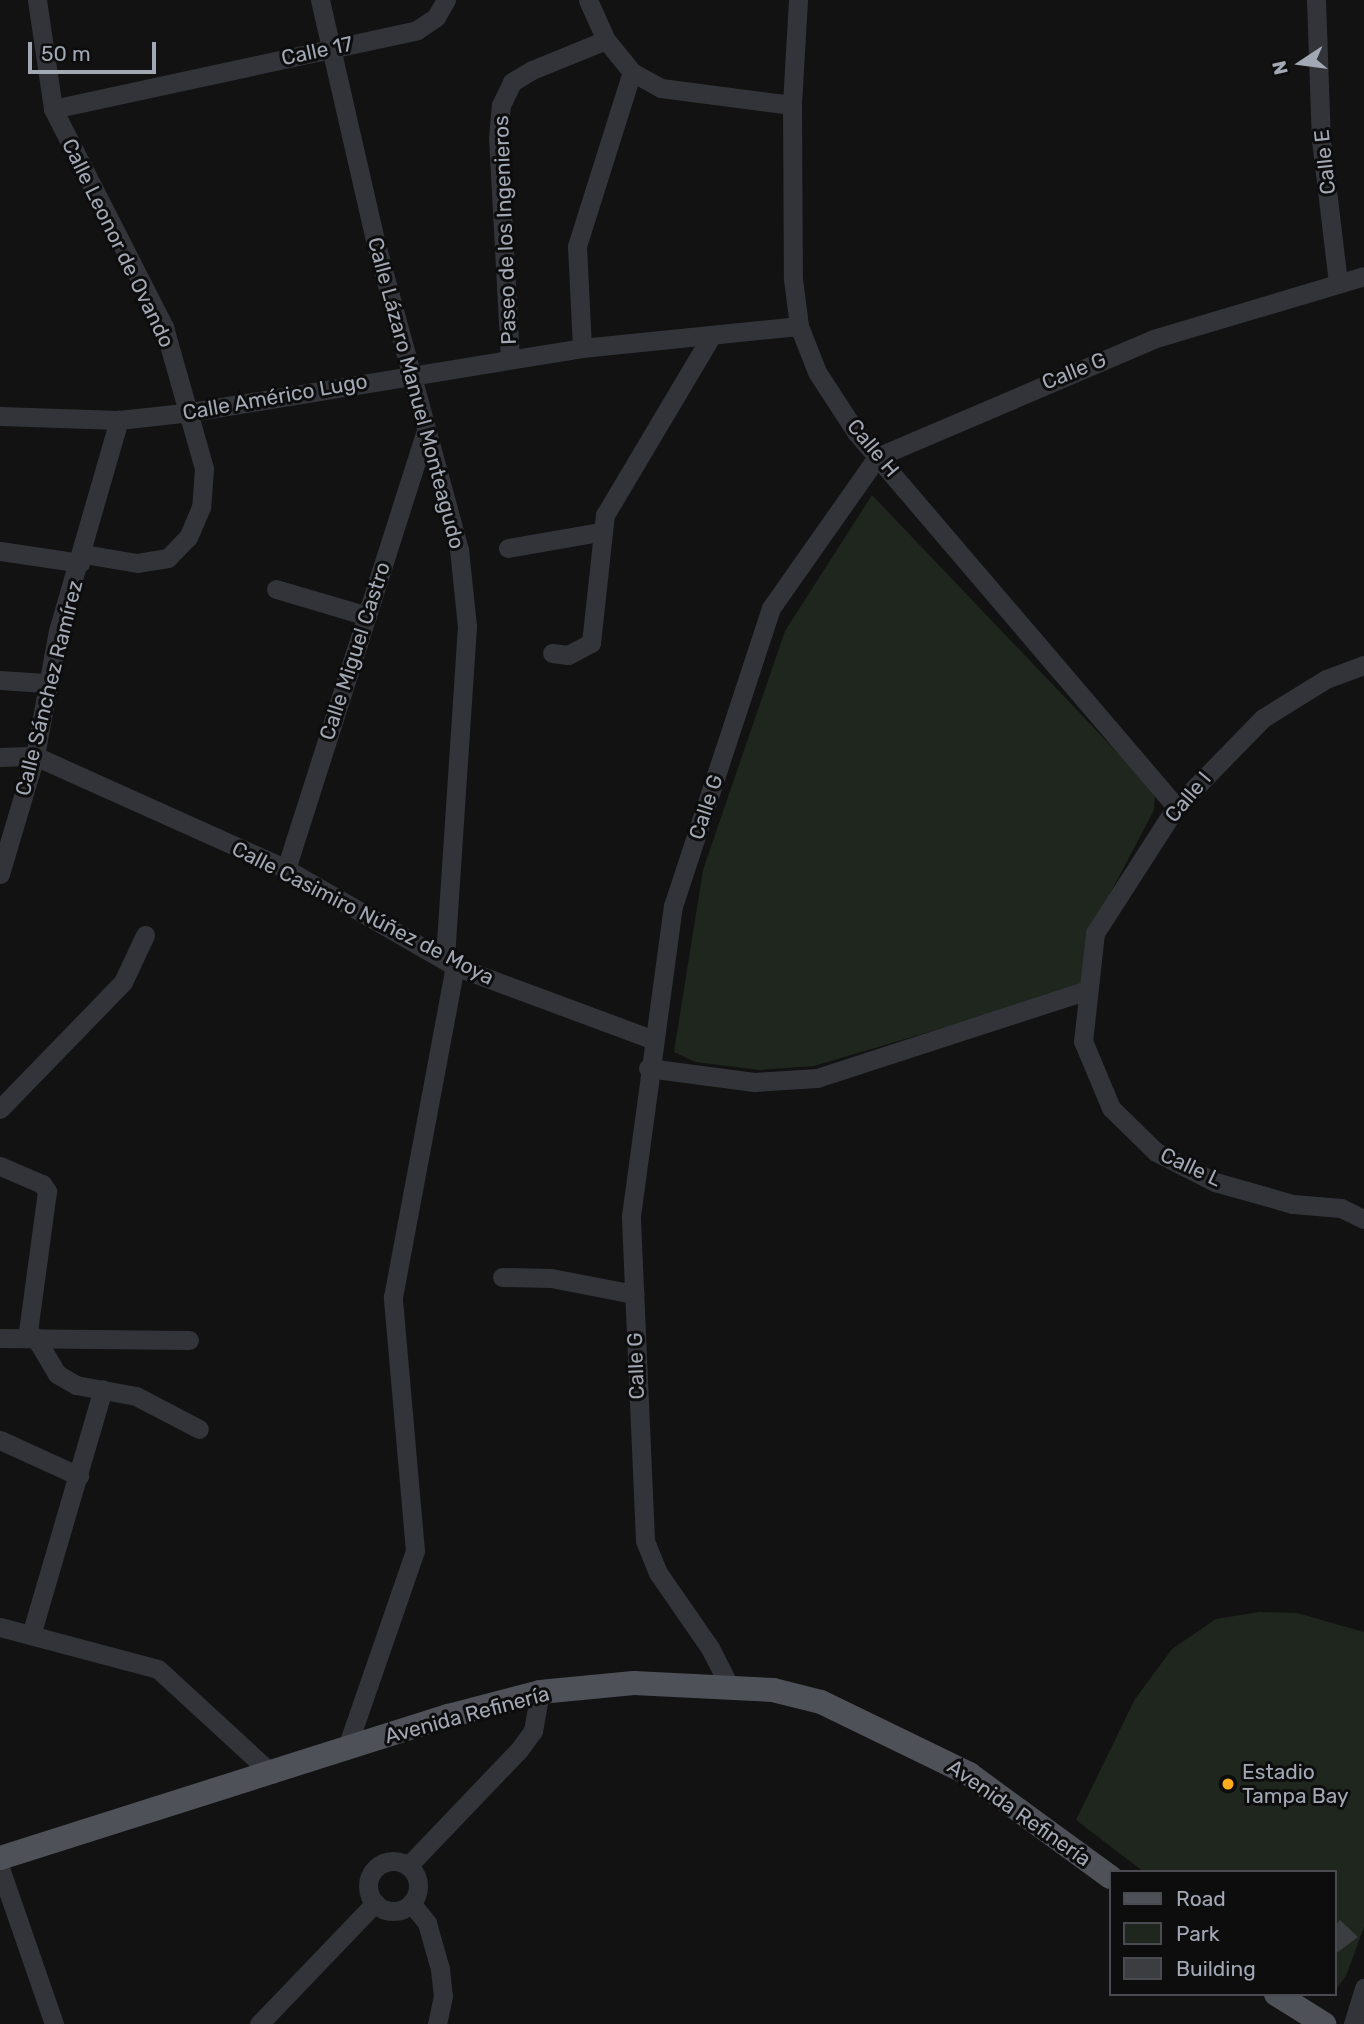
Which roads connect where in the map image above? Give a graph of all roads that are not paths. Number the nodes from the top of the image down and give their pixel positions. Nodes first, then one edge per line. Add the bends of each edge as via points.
1 (37, 0) edge
2 (320, 0) edge
3 (446, 0) edge
4 (588, 0) edge
5 (798, 0) edge
6 (1316, 0) edge
7 (607, 40) junction
8 (327, 49) junction
9 (632, 72) junction
10 (792, 106) junction
11 (53, 109) junction
12 (1364, 276) edge
13 (1338, 283) junction
14 (799, 326) junction
15 (712, 335) junction
16 (582, 348) junction
17 (510, 359) junction
18 (415, 373) junction
19 (191, 412) junction
20 (0, 416) edge
21 (119, 420) junction
22 (425, 434) junction
23 (877, 457) junction
24 (600, 533) junction
25 (508, 548) dead end
26 (0, 551) edge
27 (82, 558) junction
28 (276, 589) dead end
29 (367, 616) junction
30 (552, 653) dead end
31 (1364, 665) edge
32 (0, 680) edge
33 (45, 683) junction
34 (35, 756) junction
35 (0, 757) edge
36 (1176, 807) junction
37 (286, 869) junction
38 (0, 874) edge
39 (145, 935) dead end
40 (450, 962) junction
41 (1085, 991) junction
42 (651, 1039) junction
43 (648, 1068) junction
44 (0, 1109) edge
45 (0, 1166) edge
46 (1364, 1219) edge
47 (502, 1277) dead end
48 (634, 1294) junction
49 (0, 1338) edge
50 (31, 1338) junction
51 (189, 1340) dead end
52 (103, 1389) junction
53 (198, 1429) dead end
54 (0, 1440) edge
55 (79, 1476) junction
56 (0, 1627) edge
57 (31, 1635) junction
58 (731, 1689) junction
59 (540, 1692) junction
60 (346, 1750) junction
61 (272, 1774) junction
62 (0, 1858) edge
63 (408, 1866) junction
64 (0, 1868) edge
65 (1108, 1876) edge
66 (375, 1903) junction
67 (411, 1903) junction
68 (1364, 1988) edge
69 (1279, 1996) edge
70 (54, 2024) edge
71 (259, 2024) edge
72 (437, 2024) edge
73 (1324, 2024) edge
74 (1353, 2024) edge

1 - 11 street, Calle Leonor de Ovando
2 - 8 street, Calle Lázaro Manuel Monteagudo
3 - 8 street, Calle 17 via 436,17 417,30
4 - 7 street
5 - 10 street, Calle H
6 - 13 street, Calle E via 1321,140
7 - 9 street
7 - 17 street, Paseo de los Ingenieros via 531,70 512,82 501,105 498,138
8 - 11 street, Calle 17
8 - 18 street, Calle Lázaro Manuel Monteagudo
9 - 10 street via 661,88
9 - 16 street via 577,246
10 - 14 street, Calle H via 793,279
11 - 19 street, Calle Leonor de Ovando via 164,327
12 - 13 street, Calle G
13 - 23 street, Calle G via 1153,339
14 - 15 street, Calle Américo Lugo
14 - 23 street, Calle H via 817,372
15 - 16 street, Calle Américo Lugo
15 - 24 street via 616,493
16 - 17 street, Calle Américo Lugo
17 - 18 street, Calle Américo Lugo
18 - 19 street, Calle Américo Lugo
18 - 22 street, Calle Lázaro Manuel Monteagudo
19 - 21 street, Calle Américo Lugo
19 - 27 street, Calle Leonor de Ovando via 204,468 201,507 188,537 168,558 137,563
20 - 21 street, Calle Américo Lugo
21 - 27 street, Calle Sánchez Ramírez
22 - 29 street, Calle Miguel Castro
22 - 40 street, Calle Lázaro Manuel Monteagudo via 459,549 467,626
23 - 36 street, Calle H
23 - 42 street, Calle G via 771,608 673,906
24 - 25 street
24 - 30 street via 591,643 568,655
26 - 27 street, Calle Leonor de Ovando
27 - 33 street, Calle Sánchez Ramírez
28 - 29 street
29 - 37 street, Calle Miguel Castro
31 - 36 street, Calle I via 1326,679 1263,718
32 - 33 street
33 - 34 street, Calle Sánchez Ramírez
34 - 35 street, Calle Casimiro Núñez de Moya
34 - 37 street, Calle Casimiro Núñez de Moya
34 - 38 street, Calle Sánchez Ramírez
36 - 41 street, Calle I via 1095,933
37 - 40 street, Calle Casimiro Núñez de Moya
39 - 44 street via 123,982
40 - 42 street, Calle Casimiro Núñez de Moya
40 - 60 street, Calle Lázaro Manuel Monteagudo via 393,1297 415,1551
41 - 43 street via 817,1078 754,1082
41 - 46 street, Calle L via 1083,1041 1111,1108 1156,1152 1215,1182 1293,1204 1341,1208
42 - 43 street, Calle G
43 - 48 street, Calle G via 631,1216
45 - 50 street via 42,1184 47,1191
47 - 48 street via 551,1278
48 - 58 street, Calle G via 645,1540 658,1573 710,1648
49 - 50 street
50 - 51 street
50 - 52 street via 57,1374
52 - 53 street via 136,1396
52 - 55 street
54 - 55 street
55 - 57 street
56 - 57 street
57 - 61 street via 158,1669
58 - 59 main road, Avenida Refinería via 634,1683
58 - 65 main road, Avenida Refinería via 773,1690 821,1702 898,1735 969,1774
59 - 60 main road, Avenida Refinería
59 - 63 street via 533,1731 519,1750
60 - 61 main road, Avenida Refinería
61 - 62 main road, Avenida Refinería
63 - 66 street via 397,1861 374,1869 368,1880
63 - 67 street via 416,1877
64 - 70 street
66 - 67 street via 386,1910
66 - 71 street
67 - 72 street via 427,1923 440,1969 443,1996
68 - 74 street
69 - 73 main road

